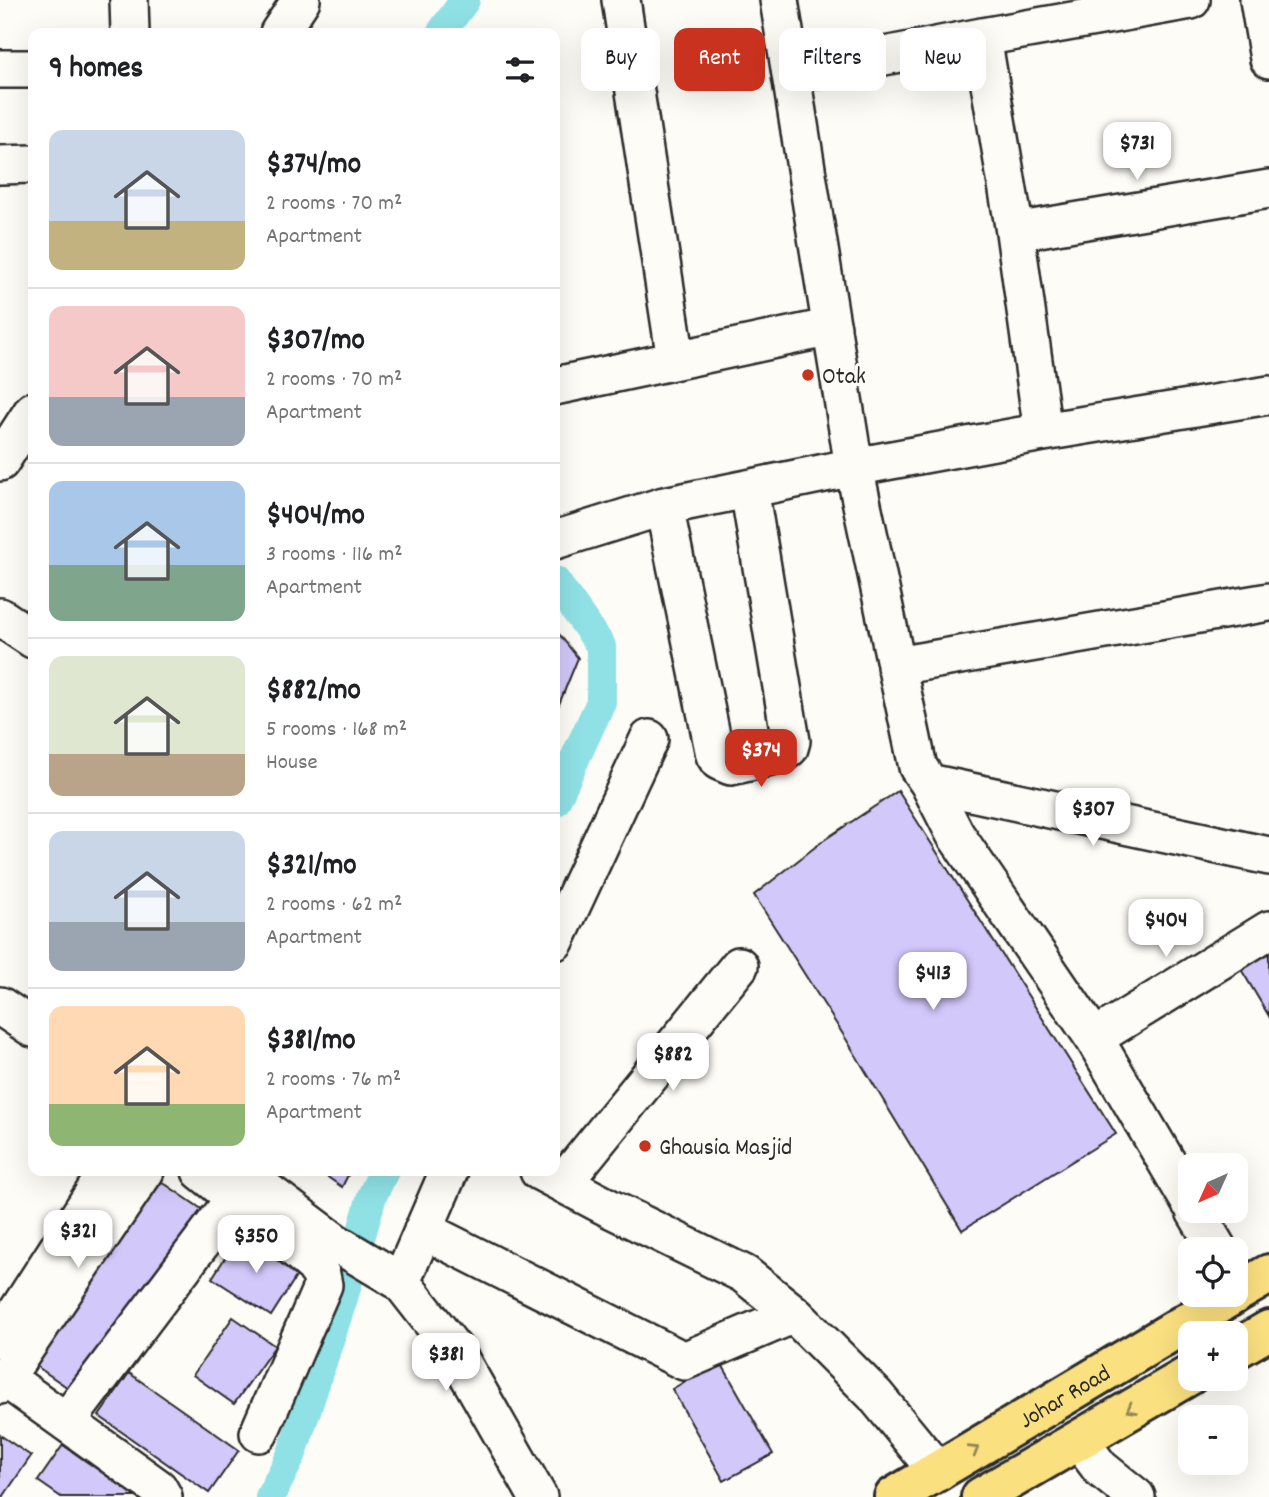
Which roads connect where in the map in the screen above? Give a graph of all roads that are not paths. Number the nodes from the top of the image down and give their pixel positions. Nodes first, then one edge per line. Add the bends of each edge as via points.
1 (129, 0) edge
2 (300, 0) edge
3 (621, 0) edge
4 (779, 0) edge
5 (1191, 0) edge
6 (1259, 0) edge
7 (130, 28) edge
8 (282, 28) edge
9 (784, 28) edge
10 (986, 36) edge
11 (1269, 59) edge
12 (986, 61) edge
13 (0, 69) edge
14 (28, 69) edge
15 (795, 91) edge
16 (28, 164) edge
17 (0, 165) edge
18 (1269, 190) edge
19 (1015, 232) junction
20 (832, 327) junction
21 (676, 360) junction
22 (560, 385) edge
23 (1269, 395) edge
24 (1042, 432) junction
25 (854, 467) junction
26 (748, 489) junction
27 (664, 506) junction
28 (560, 538) edge
29 (1269, 602) edge
30 (0, 617) edge
31 (28, 636) edge
32 (896, 666) junction
33 (649, 739) dead end
34 (929, 783) junction
35 (1269, 856) edge
36 (560, 930) edge
37 (1269, 930) edge
38 (739, 966) dead end
39 (0, 1006) edge
40 (28, 1024) edge
41 (1094, 1038) junction
42 (560, 1167) edge
43 (105, 1176) edge
44 (142, 1176) edge
45 (215, 1176) edge
46 (447, 1176) edge
47 (551, 1177) edge
48 (1178, 1182) edge
49 (238, 1184) edge
50 (423, 1230) junction
51 (388, 1275) junction
52 (1209, 1307) edge
53 (794, 1314) junction
54 (1269, 1330) edge
55 (0, 1339) edge
56 (1248, 1342) edge
57 (2, 1381) edge
58 (1178, 1382) edge
59 (66, 1422) junction
60 (259, 1433) dead end
61 (1079, 1440) junction
62 (938, 1472) junction
63 (163, 1497) edge
64 (538, 1497) edge
65 (894, 1497) edge
66 (981, 1497) edge
67 (1136, 1497) edge

1 - 7 street
2 - 8 street
3 - 21 street
4 - 9 street
5 - 10 street
6 - 11 street
12 - 19 street
13 - 14 street
15 - 20 street
16 - 17 street
18 - 19 street
19 - 24 street
20 - 21 street
20 - 25 street
21 - 22 street
23 - 24 street
24 - 25 street
25 - 26 street
25 - 32 street
26 - 27 street
26 - 27 street via 791,741 780,755 731,766 715,754
27 - 28 street
29 - 32 street
30 - 31 street
32 - 34 street via 918,767
33 - 36 street
34 - 35 street
34 - 41 street via 955,834
37 - 41 street
38 - 42 street
39 - 40 street
41 - 48 street
43 - 55 street
44 - 57 street
45 - 49 street
46 - 50 street
47 - 53 street via 744,1274
49 - 51 street
49 - 59 street
49 - 60 street via 314,1265 323,1285
50 - 51 street
50 - 53 street via 684,1362
51 - 64 street via 455,1351
62 -> 52 main road, Johar Road
53 - 62 street via 875,1395
54 - 56 main road
57 - 59 street
58 -> 61 main road, Johar Road
59 - 63 street via 158,1488
61 - 66 main road, Johar Road
61 - 67 street via 1100,1468
62 - 65 main road, Johar Road

